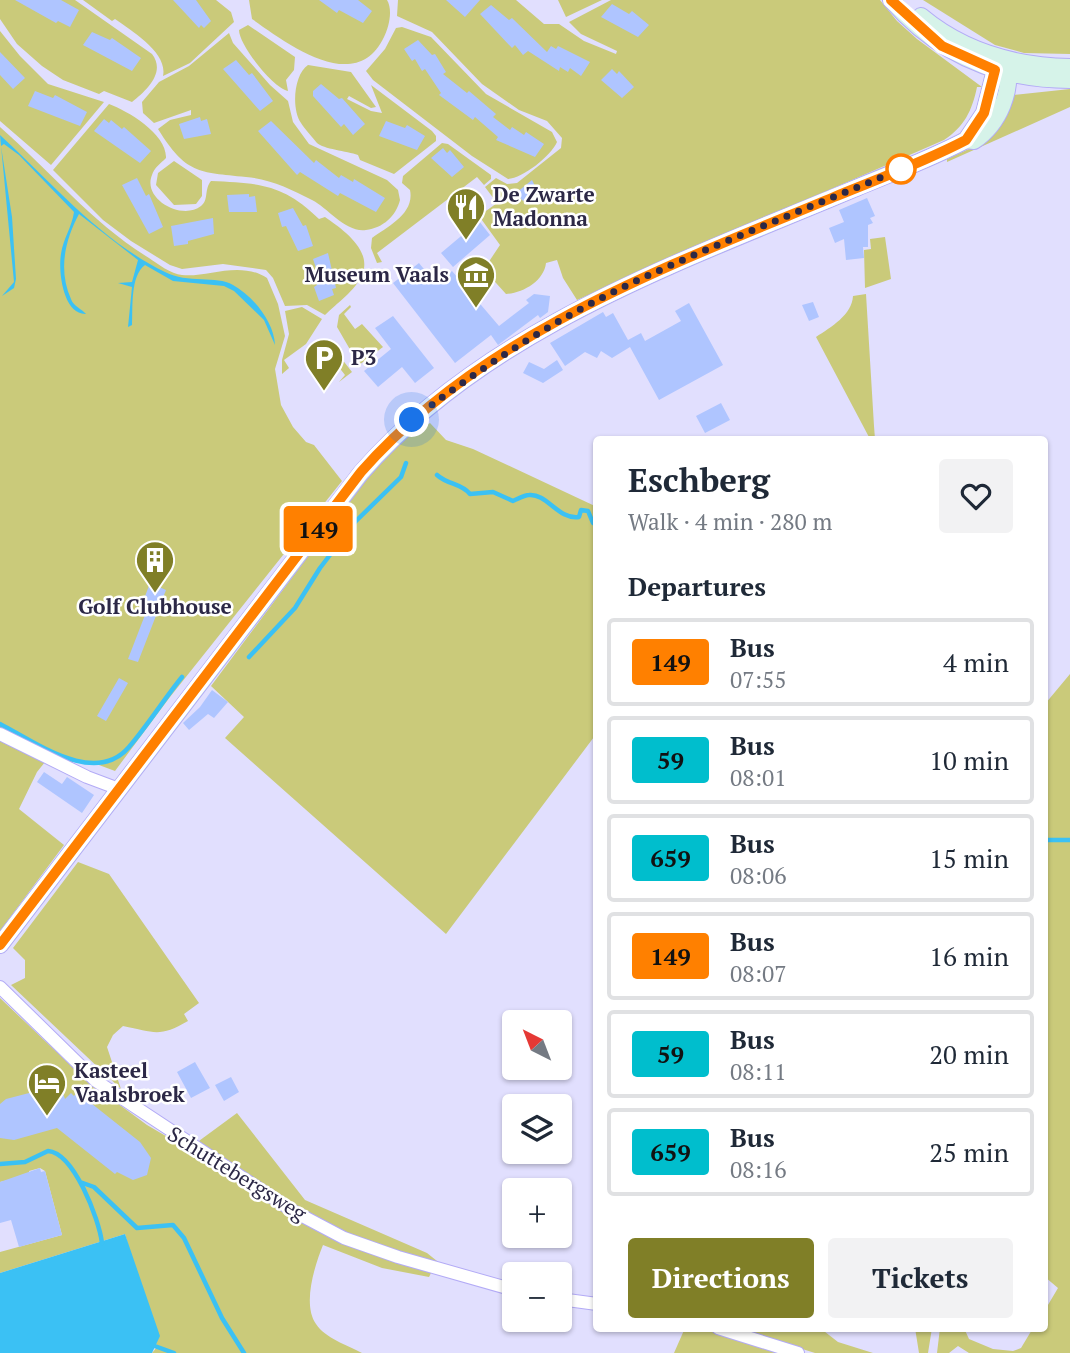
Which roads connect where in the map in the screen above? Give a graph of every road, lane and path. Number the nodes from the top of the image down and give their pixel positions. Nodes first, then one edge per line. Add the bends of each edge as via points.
1 (891, 0) edge
2 (904, 0) edge
3 (1070, 67) edge
4 (1004, 68) junction
5 (1070, 79) edge
6 (0, 734) edge
7 (119, 789) junction
8 (0, 945) edge
9 (0, 987) edge
10 (502, 1287) edge
11 (572, 1301) edge
12 (593, 1303) edge
13 (731, 1332) edge
14 (798, 1353) edge

1 - 4 street via 942,46
2 - 4 street via 944,33
3 - 4 street
4 - 5 street
4 - 7 street via 995,120 978,138 645,277 468,377 401,428 361,472
6 - 7 street
7 - 8 street
9 - 10 street, Schuttebergsweg via 96,1081 293,1211 398,1257
11 - 12 street
13 - 14 street

